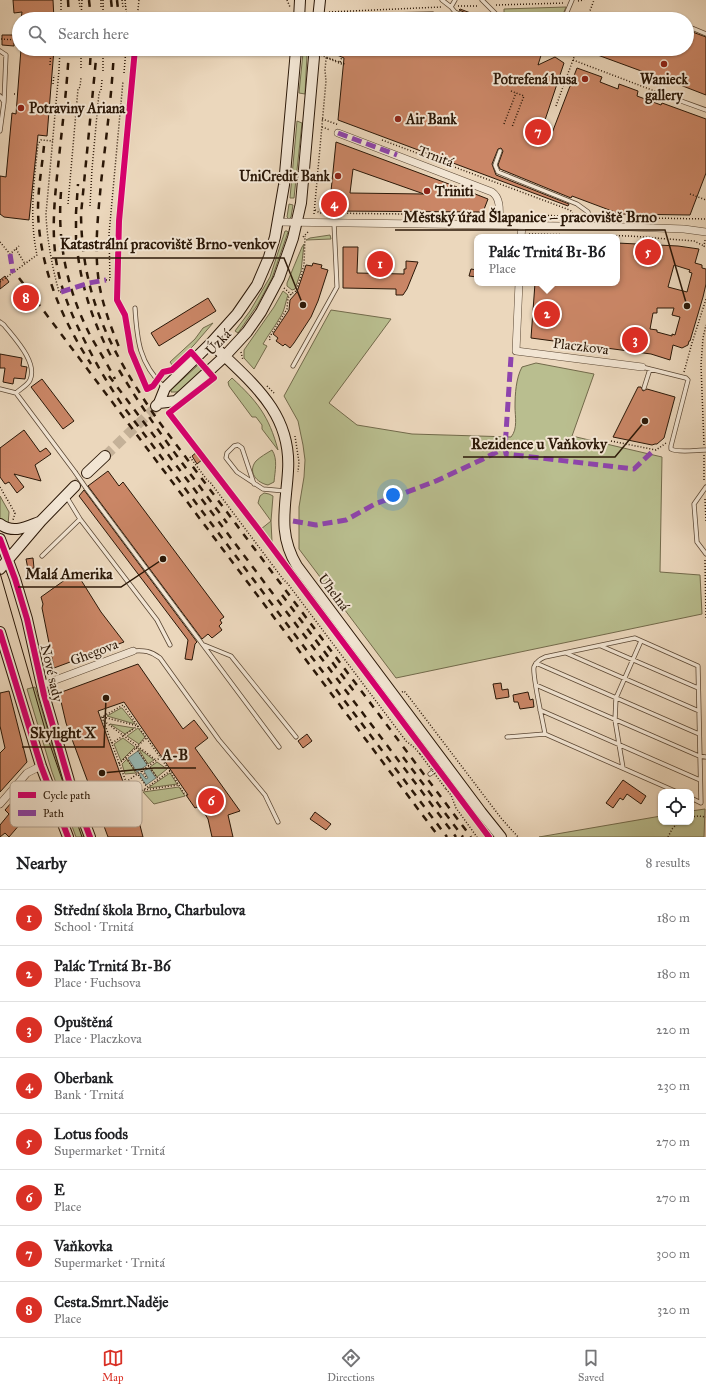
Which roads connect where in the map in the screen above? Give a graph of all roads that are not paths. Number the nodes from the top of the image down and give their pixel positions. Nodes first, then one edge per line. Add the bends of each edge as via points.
1 (300, 0) edge
2 (320, 0) edge
3 (442, 0) edge
4 (455, 0) edge
5 (482, 0) edge
6 (571, 1) edge
7 (453, 7) junction
8 (299, 12) edge
9 (318, 12) edge
10 (455, 12) edge
11 (494, 12) edge
12 (567, 12) edge
13 (694, 29) edge
14 (706, 34) edge
15 (0, 51) edge
16 (299, 56) edge
17 (315, 56) edge
18 (0, 96) edge
19 (670, 97) road end
20 (4, 102) junction
21 (706, 110) edge
22 (0, 131) edge
23 (338, 132) road end
24 (500, 151) dead end
25 (278, 222) junction
26 (298, 223) junction
27 (334, 223) junction
28 (499, 225) junction
29 (593, 227) junction
30 (521, 231) edge
31 (706, 236) edge
32 (519, 286) edge
33 (135, 308) dead end
34 (0, 322) edge
35 (211, 343) junction
36 (224, 357) junction
37 (293, 366) dead end
38 (642, 367) joint
39 (650, 369) junction
40 (165, 388) junction
41 (644, 388) dead end
42 (0, 389) edge
43 (16, 393) junction
44 (705, 450) edge
45 (105, 456) tunnel mouth
46 (87, 473) tunnel mouth
47 (254, 484) junction
48 (75, 486) tunnel mouth
49 (705, 488) edge
50 (286, 491) junction
51 (66, 495) junction
52 (80, 519) junction
53 (41, 521) junction
54 (0, 524) edge
55 (0, 539) edge
56 (706, 553) edge
57 (42, 556) dead end
58 (8, 560) junction
59 (0, 569) edge
60 (0, 632) edge
61 (641, 641) junction
62 (170, 645) dead end
63 (203, 645) junction
64 (600, 646) junction
65 (133, 651) joint
66 (566, 653) junction
67 (633, 660) junction
68 (536, 663) junction
69 (624, 679) junction
70 (42, 685) junction
71 (536, 685) junction
72 (698, 688) junction
73 (616, 698) junction
74 (540, 710) junction
75 (699, 711) junction
76 (615, 720) junction
77 (544, 734) junction
78 (699, 734) junction
79 (296, 737) dead end
80 (507, 737) dead end
81 (618, 745) junction
82 (279, 747) dead end
83 (699, 756) junction
84 (706, 757) edge
85 (445, 763) junction
86 (40, 766) junction
87 (623, 768) junction
88 (430, 774) dead end
89 (700, 780) junction
90 (20, 781) edge
91 (46, 781) edge
92 (69, 781) edge
93 (670, 789) edge
94 (10, 793) edge
95 (694, 800) edge
96 (0, 804) edge
97 (278, 822) dead end
98 (64, 827) edge
99 (86, 827) edge
100 (68, 837) edge
101 (90, 837) edge
102 (502, 837) edge

1 - 8 main road
2 - 9 main road
3 - 7 lane
4 - 7 lane
5 - 11 lane
6 - 12 lane
7 - 10 lane
13 - 14 lane
15 - 20 lane via 6,55
16 - 25 main road, Úzká
17 - 26 main road, Úzká
18 - 20 lane
19 - 21 lane
20 - 22 lane
23 - 28 street, Trnitá via 492,192 497,198
24 - 29 lane via 495,166 498,172 577,204 588,212
25 - 26 street
25 - 35 main road, Úzká via 269,257 256,285 229,324
26 - 27 street
26 - 36 main road, Úzká via 285,264 272,293 247,332
27 - 28 street
27 - 37 lane via 336,287
28 - 30 street
29 - 30 street
29 - 31 street via 684,229
32 - 38 street, Placzkova via 516,351
33 - 40 lane via 139,347 150,371
34 - 43 lane via 31,362 33,370 30,381
35 - 36 main road, Uhelná
35 - 40 main road, Úzká
36 - 40 main road, Úzká via 176,401 157,406
36 - 50 main road, Uhelná via 258,389 278,420 287,451
38 - 39 lane
39 - 41 lane
39 - 44 lane via 686,378 688,382 672,449 676,452
42 - 43 lane
43 - 63 lane, bridge
45 - 46 main road
47 - 47 lane via 242,448 234,446 226,458 236,472
47 - 50 lane via 263,489
48 - 51 main road
49 - 56 lane via 694,504 697,542
50 - 85 main road, Uhelná via 284,524 292,558
51 - 52 lane
51 - 53 main road
52 - 57 lane
52 - 62 lane via 158,620
53 - 54 main road via 16,530
53 - 58 main road
55 - 58 main road, Nové sady
58 - 59 main road
58 - 70 main road, Nové sady via 27,619
60 - 86 main road
61 - 64 lane via 635,638
61 - 67 lane
61 - 72 lane via 698,666
63 - 79 lane via 231,656
63 - 82 lane
64 - 66 lane
64 - 67 lane
65 - 70 street, Ghegova
65 - 97 lane via 144,650 160,658 219,740 265,795
66 - 68 lane via 545,657
66 - 69 lane
67 - 69 lane
67 - 72 lane
68 - 71 lane via 533,673
68 - 73 lane
69 - 73 lane
69 - 75 lane
70 - 92 main road, Nové sady
71 - 74 lane
71 - 76 lane
72 - 75 lane
73 - 76 lane
73 - 78 lane
74 - 77 lane
74 - 81 lane
75 - 78 lane
76 - 81 lane
76 - 83 lane
77 - 80 lane
77 - 87 lane
78 - 83 lane
81 - 87 lane
81 - 89 lane
83 - 84 lane
83 - 89 lane
85 - 88 lane
85 - 102 main road, Uhelná
86 - 90 street via 27,773
86 - 91 main road
87 - 93 lane
89 - 95 lane via 701,803
94 - 96 street
98 - 100 main road
99 - 101 main road, Nové sady

